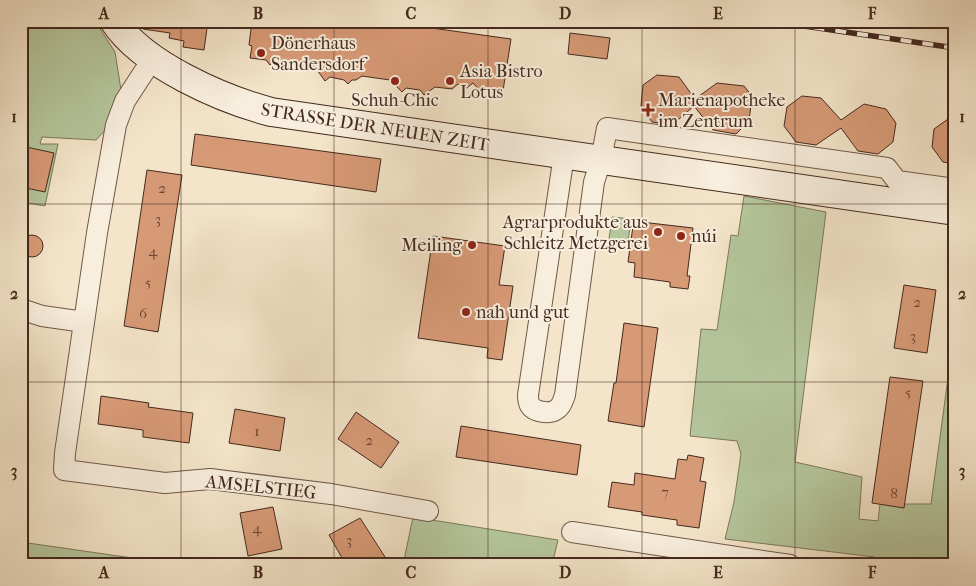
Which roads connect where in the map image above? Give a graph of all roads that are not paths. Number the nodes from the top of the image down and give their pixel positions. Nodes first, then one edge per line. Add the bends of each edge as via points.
1 (114, 21) edge
2 (153, 58) junction
3 (764, 151) junction
4 (564, 155) junction
5 (601, 160) junction
6 (759, 183) junction
7 (955, 189) edge
8 (892, 191) junction
9 (955, 212) edge
10 (21, 309) edge
11 (84, 322) junction
12 (428, 512) dead end
13 (572, 532) dead end
14 (790, 565) edge

1 - 2 street, STRASSE DER NEUEN ZEIT via 128,38
2 - 4 street, STRASSE DER NEUEN ZEIT via 228,100 271,112
2 - 11 street via 125,101 116,125
3 - 5 street, STRASSE DER NEUEN ZEIT via 607,128
3 - 6 street
3 - 8 street, STRASSE DER NEUEN ZEIT via 887,168
4 - 5 street, STRASSE DER NEUEN ZEIT
4 - 5 street via 528,395 529,403 540,411 557,410 565,395 594,182
5 - 6 street, STRASSE DER NEUEN ZEIT
6 - 8 street, STRASSE DER NEUEN ZEIT
7 - 8 street, STRASSE DER NEUEN ZEIT
8 - 9 street, STRASSE DER NEUEN ZEIT
10 - 11 street via 42,316
11 - 12 street, AMSELSTIEG via 64,470 165,484 210,480 331,494
13 - 14 street

